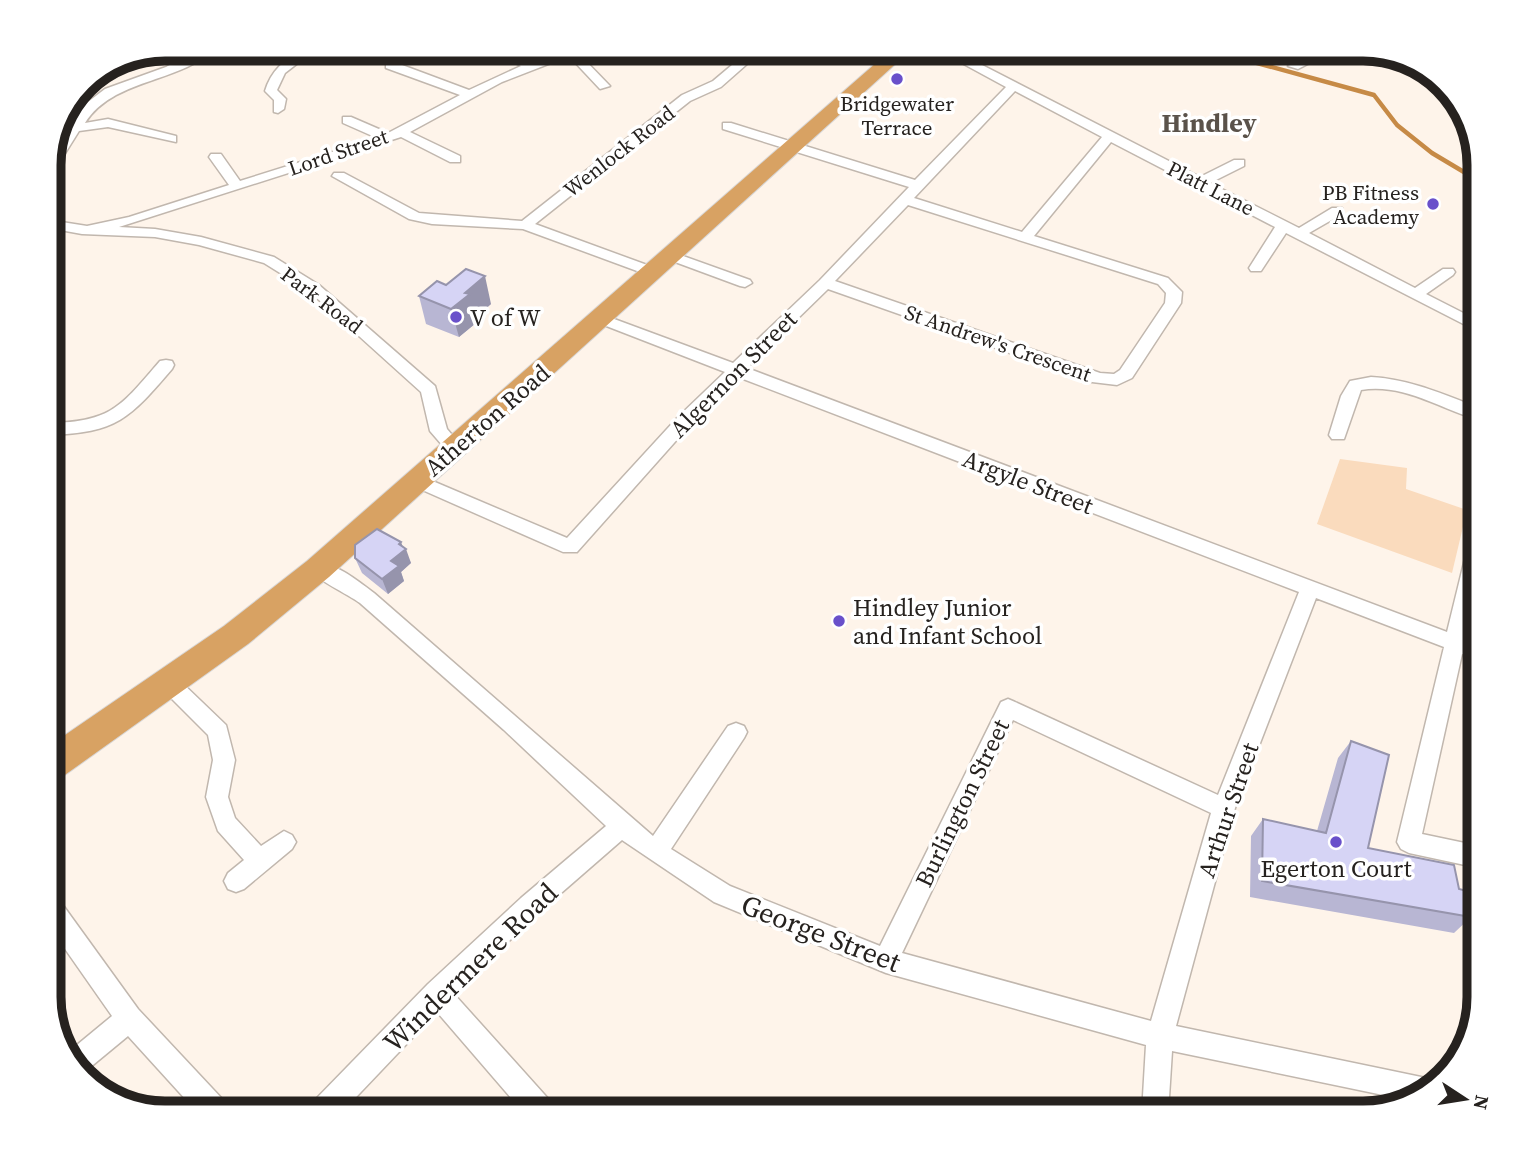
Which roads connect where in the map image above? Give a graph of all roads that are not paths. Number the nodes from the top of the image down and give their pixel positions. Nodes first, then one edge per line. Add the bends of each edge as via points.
1 (187, 61) edge
2 (291, 61) edge
3 (520, 61) edge
4 (544, 61) edge
5 (583, 61) edge
6 (744, 61) edge
7 (889, 61) edge
8 (966, 61) edge
9 (1305, 61) edge
10 (390, 65) dead end
11 (530, 66) junction
12 (1294, 66) dead end
13 (1014, 85) junction
14 (604, 86) dead end
15 (470, 94) junction
16 (278, 109) dead end
17 (347, 120) dead end
18 (727, 126) dead end
19 (77, 128) junction
20 (394, 135) junction
21 (1109, 136) junction
22 (170, 139) dead end
23 (793, 146) junction
24 (63, 149) edge
25 (216, 157) dead end
26 (455, 159) dead end
27 (1239, 163) dead end
28 (339, 176) dead end
29 (1199, 183) junction
30 (916, 185) junction
31 (237, 186) junction
32 (904, 199) junction
33 (1338, 211) dead end
34 (525, 225) junction
35 (1284, 225) junction
36 (61, 226) edge
37 (88, 230) junction
38 (1300, 233) junction
39 (1026, 236) junction
40 (663, 264) junction
41 (1255, 268) dead end
42 (1448, 272) dead end
43 (745, 283) dead end
44 (825, 283) junction
45 (1416, 294) junction
46 (601, 319) junction
47 (1467, 321) edge
48 (166, 365) dead end
49 (733, 370) junction
50 (1467, 410) edge
51 (61, 429) edge
52 (1338, 435) dead end
53 (455, 449) junction
54 (418, 481) junction
55 (318, 569) junction
56 (1310, 589) junction
57 (1467, 593) edge
58 (1456, 644) junction
59 (1467, 648) edge
60 (170, 684) junction
61 (736, 732) dead end
62 (61, 758) edge
63 (1224, 808) junction
64 (622, 826) junction
65 (284, 842) dead end
66 (656, 852) junction
67 (1467, 854) edge
68 (260, 861) junction
69 (236, 881) dead end
70 (61, 922) edge
71 (886, 961) junction
72 (438, 993) junction
73 (129, 1018) junction
74 (1160, 1036) junction
75 (82, 1058) edge
76 (1412, 1088) edge
77 (205, 1101) edge
78 (334, 1101) edge
79 (532, 1101) edge
80 (1156, 1101) edge

1 - 19 street via 109,92 88,108
2 - 16 street via 274,79 271,91 280,99
3 - 11 street
4 - 11 street, Lord Street
5 - 14 street
6 - 34 street, Wenlock Road via 717,84 686,98
7 - 23 highway, Atherton Road
8 - 13 street, Platt Lane
9 - 12 street
10 - 15 street
11 - 15 street, Lord Street
13 - 21 street, Platt Lane
13 - 30 street, Algernon Street
15 - 20 street, Lord Street
17 - 20 street
18 - 23 street
19 - 22 street via 108,123
19 - 24 street
20 - 26 street
20 - 31 street, Lord Street
21 - 29 street, Platt Lane
21 - 39 street
23 - 30 street
23 - 40 highway, Atherton Road
25 - 31 street
27 - 29 street
28 - 34 street via 414,216
29 - 35 street, Platt Lane
30 - 32 street, Algernon Street
31 - 37 street, Lord Street
32 - 39 street, St Andrew's Crescent
32 - 44 street, Algernon Street
33 - 38 street
34 - 40 street
35 - 38 street, Platt Lane
35 - 41 street
36 - 37 street, Park Road
37 - 53 street, Park Road via 155,233 269,260 314,288 429,390 439,431
38 - 45 street, Platt Lane
39 - 44 street, St Andrew's Crescent via 1163,281 1174,292 1173,303 1126,374 1117,380 1098,378
40 - 43 street
40 - 46 highway, Atherton Road
42 - 45 street
44 - 49 street, Algernon Street
45 - 47 street, Platt Lane
46 - 49 street, Argyle Street
46 - 53 highway, Atherton Road
48 - 51 street via 113,420 82,429
49 - 54 street, Algernon Street via 570,547
49 - 56 street, Argyle Street
50 - 52 street via 1387,382 1370,382 1356,386 1349,396
53 - 54 highway, Atherton Road
54 - 55 highway, Atherton Road
55 - 60 highway, Atherton Road
55 - 64 street, George Street via 367,598
56 - 58 street, Argyle Street
56 - 63 street, Arthur Street
57 - 58 street
58 - 59 street, Argyle Street
58 - 67 street via 1409,842
60 - 62 highway, Atherton Road
60 - 68 street via 218,731 224,760 217,797 226,824
61 - 66 street
63 - 71 street, Burlington Street via 1008,708
63 - 74 street, Arthur Street
64 - 66 street, George Street
64 - 72 street, Windermere Road
65 - 68 street
66 - 71 street, George Street via 722,894
68 - 69 street
70 - 73 street
71 - 74 street, George Street
72 - 78 street, Windermere Road
72 - 79 street
73 - 75 street
73 - 77 street
74 - 76 street, George Street
74 - 80 street, Arthur Street

